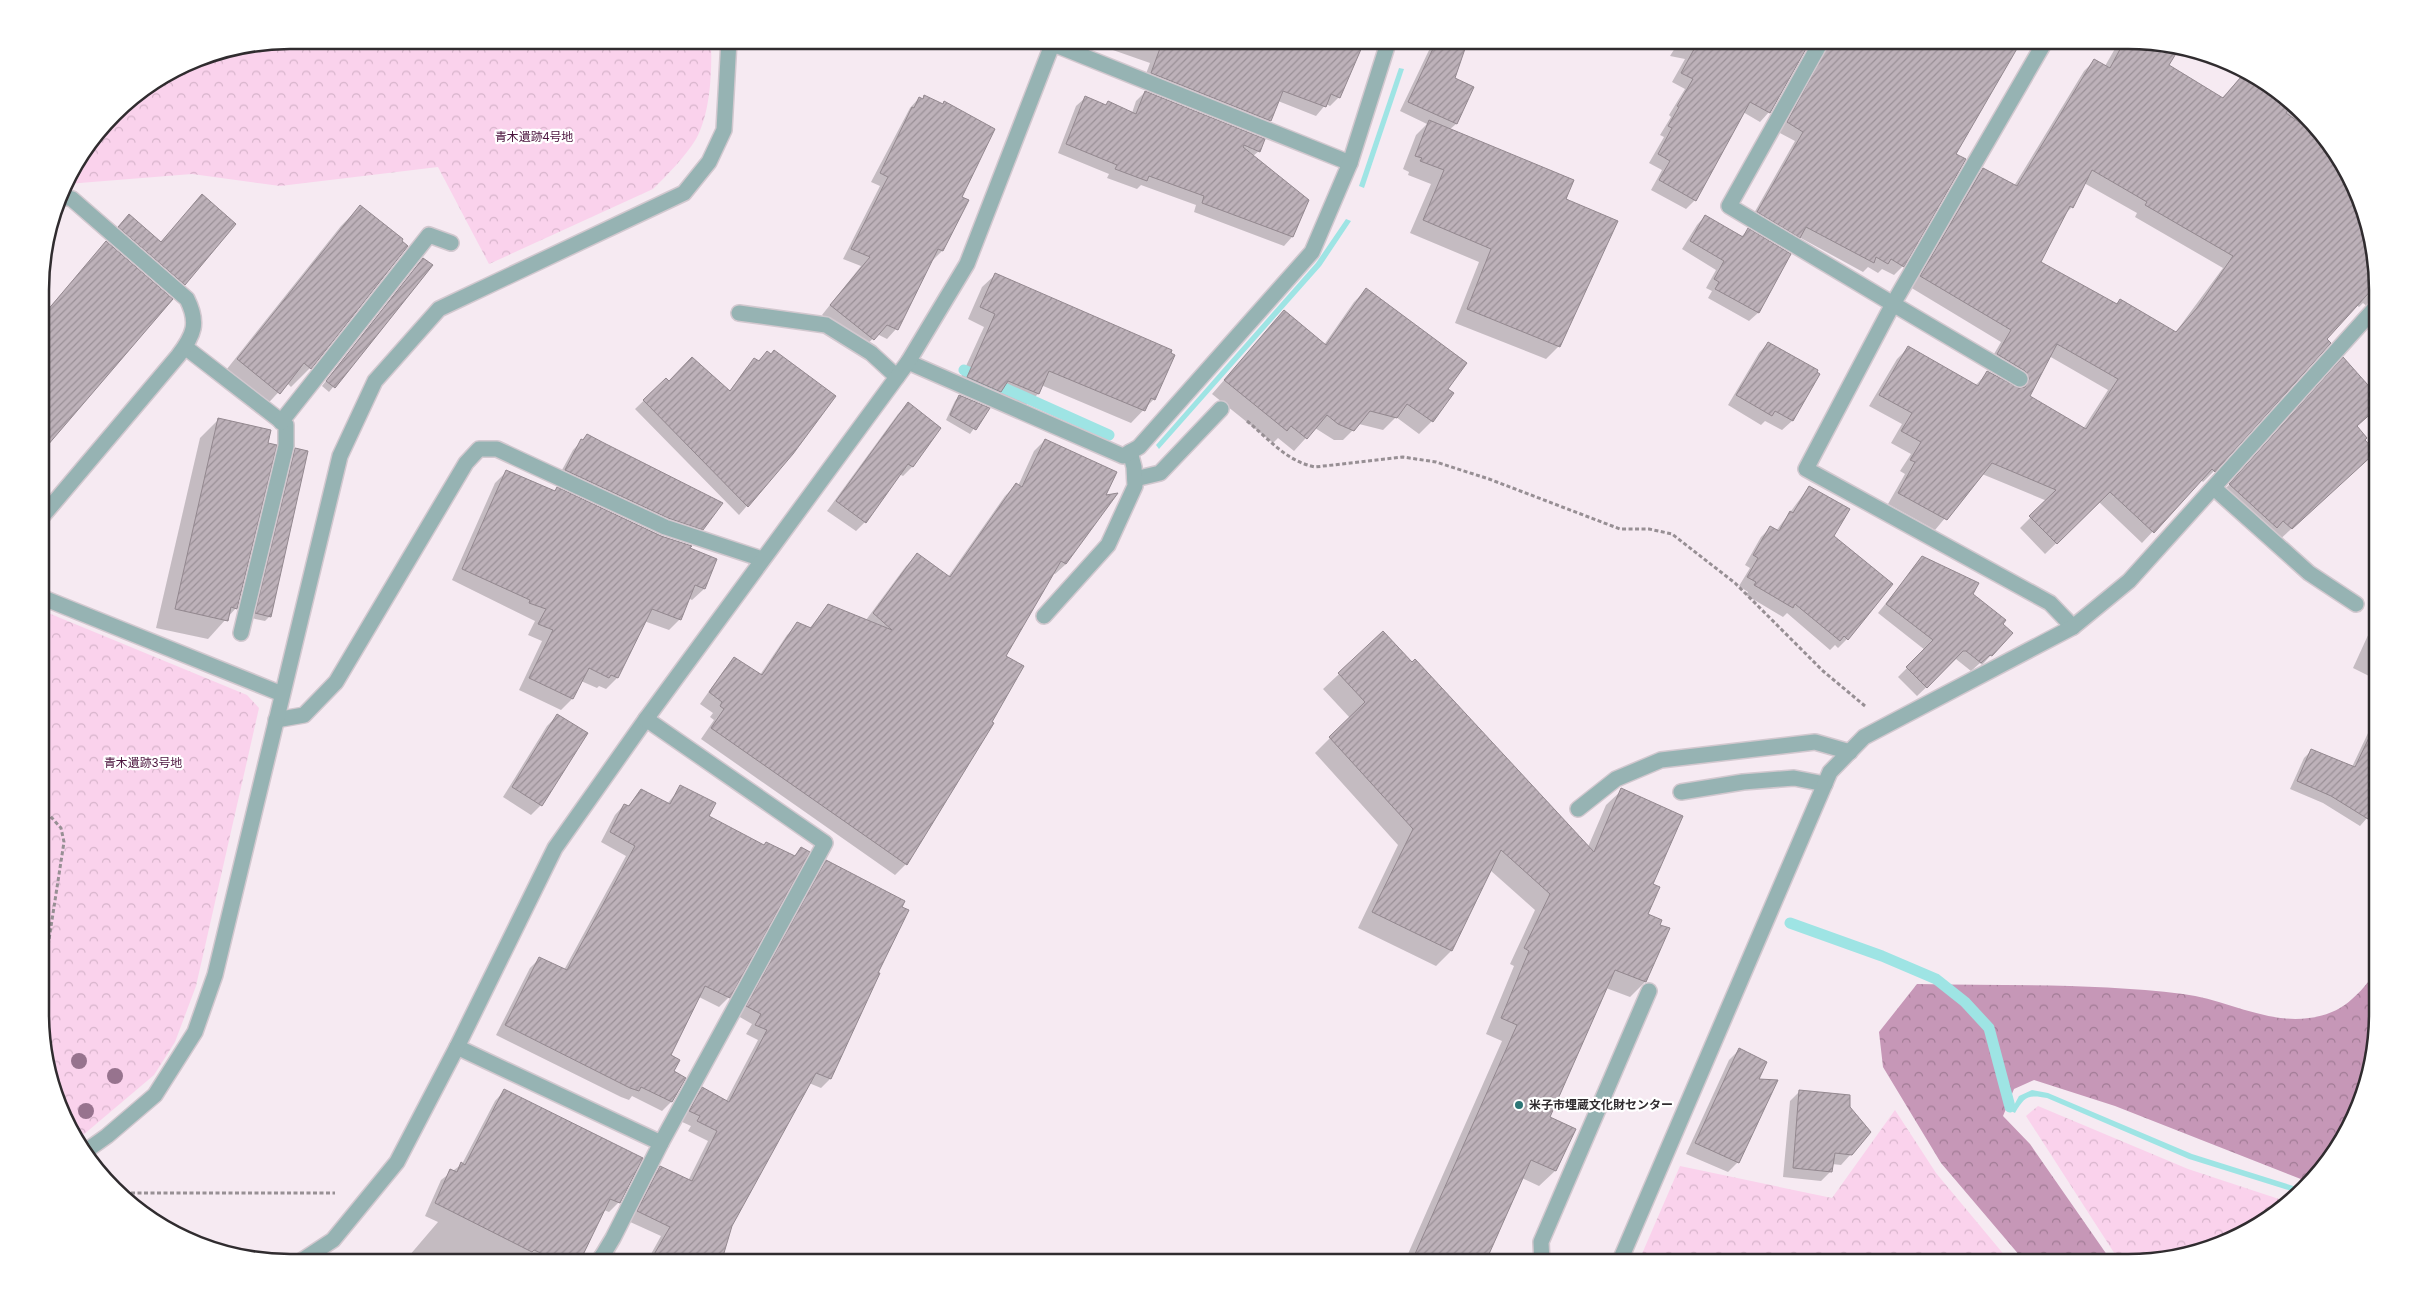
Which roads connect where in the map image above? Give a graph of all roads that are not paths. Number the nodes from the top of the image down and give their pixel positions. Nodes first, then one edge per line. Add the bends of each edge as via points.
1 (728, 49) edge
2 (1051, 49) edge
3 (1071, 49) edge
4 (1386, 49) edge
5 (1817, 49) edge
6 (2041, 49) edge
7 (1350, 163) junction
8 (67, 198) edge
9 (451, 243) dead end
10 (1893, 304) junction
11 (739, 313) dead end
12 (2369, 315) edge
13 (185, 347) junction
14 (908, 362) junction
15 (897, 377) junction
16 (2020, 379) dead end
17 (1221, 409) road end
18 (281, 422) junction
19 (1130, 452) junction
20 (1135, 479) junction
21 (2214, 488) junction
22 (49, 508) edge
23 (762, 559) junction
24 (49, 600) edge
25 (2356, 604) dead end
26 (1044, 616) dead end
27 (2073, 626) junction
28 (241, 633) dead end
29 (282, 694) junction
30 (646, 719) junction
31 (276, 720) junction
32 (1850, 752) junction
33 (1825, 784) junction
34 (1681, 792) dead end
35 (1578, 810) dead end
36 (1649, 991) dead end
37 (457, 1047) junction
38 (661, 1143) junction
39 (90, 1148) edge
40 (312, 1254) edge
41 (603, 1254) edge
42 (1541, 1254) edge
43 (1623, 1254) edge

1 - 29 street via 724,130 709,162 684,193 439,309 375,381 340,456
2 - 14 street via 967,264
3 - 7 street
4 - 7 street
5 - 10 street via 1729,206
6 - 10 street
7 - 19 street via 1312,252 1139,448
8 - 13 street via 187,299 195,321
9 - 18 street via 429,235
10 - 16 street
10 - 27 street via 1806,469 2050,603
11 - 15 street via 826,325 872,353
12 - 21 street
13 - 18 street
13 - 22 street
14 - 15 street
14 - 19 street via 1123,456
15 - 23 street
17 - 20 street via 1160,474
18 - 28 street via 286,425 286,446
19 - 20 street
20 - 26 street via 1135,486 1108,544
21 - 25 street via 2309,573
21 - 27 street via 2129,581
23 - 30 street
23 - 31 street via 665,527 497,449 479,449 466,463 336,682 304,715
24 - 29 street
27 - 32 street via 1864,737
29 - 31 street
30 - 37 street via 555,848
30 - 38 street via 825,843
31 - 39 street via 215,975 195,1032 155,1095
32 - 33 street via 1830,772
32 - 35 street via 1815,742 1661,760 1616,779
33 - 34 street via 1794,778
33 - 43 street
36 - 42 street via 1540,1242
37 - 38 street
37 - 40 street via 397,1162 333,1240
38 - 41 street

